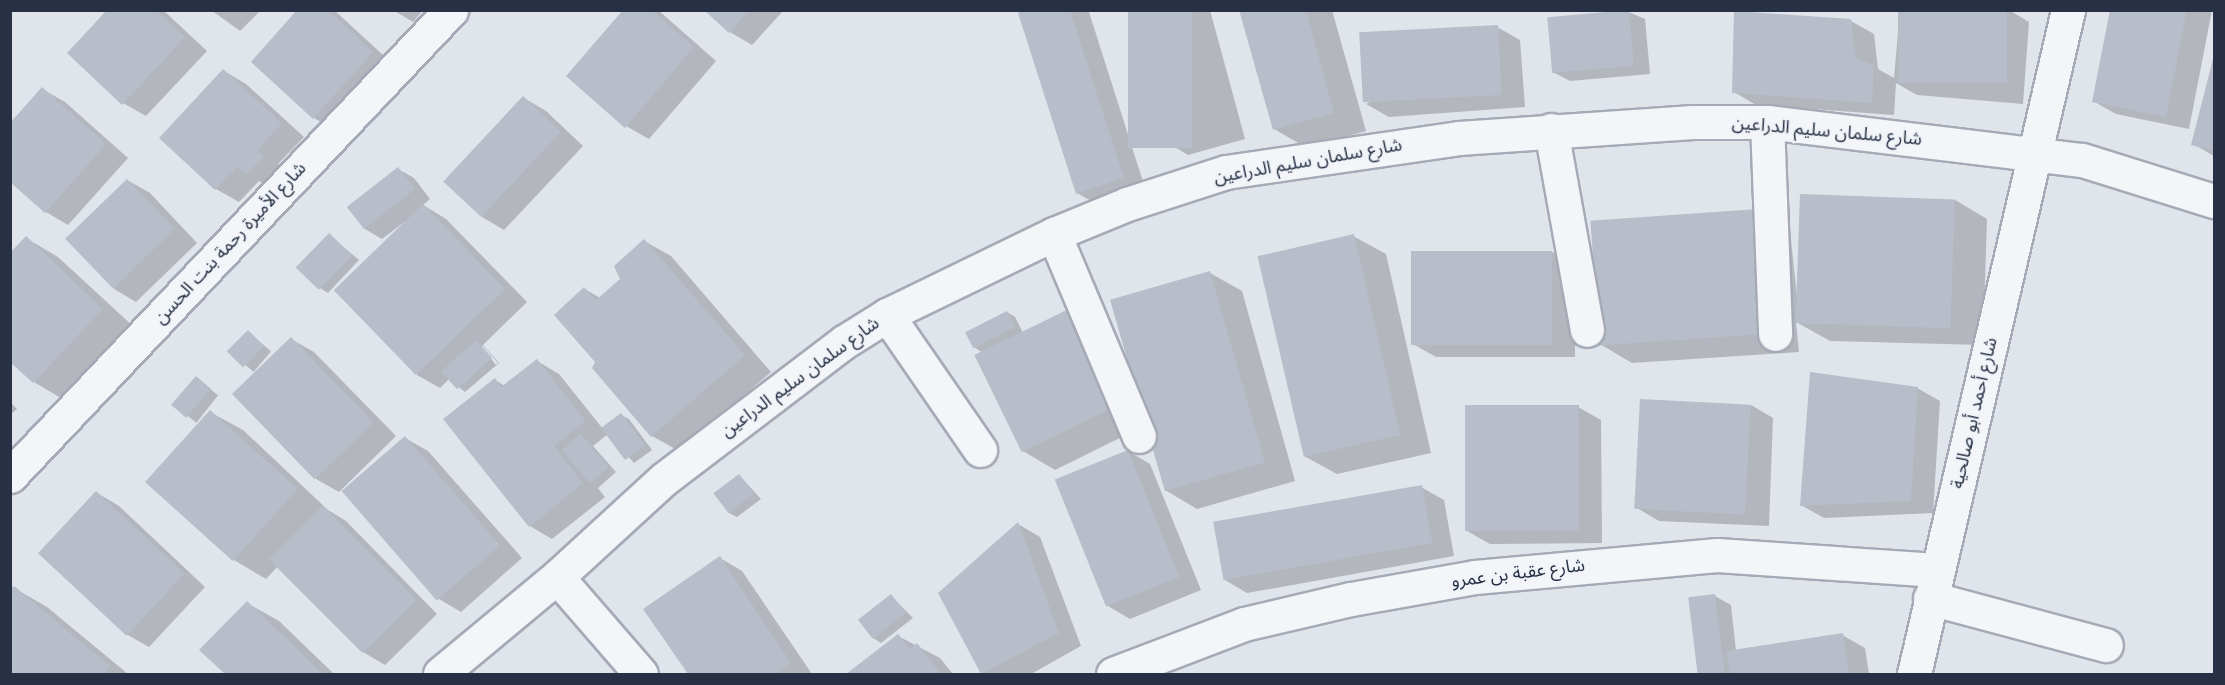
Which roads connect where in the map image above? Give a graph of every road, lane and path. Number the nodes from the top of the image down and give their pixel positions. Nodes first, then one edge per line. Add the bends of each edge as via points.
1 (451, 10) edge
2 (2068, 10) edge
3 (1767, 122) junction
4 (1551, 130) junction
5 (2037, 153) junction
6 (2214, 201) edge
7 (1054, 234) junction
8 (887, 315) junction
9 (1587, 330) dead end
10 (1775, 334) dead end
11 (1139, 436) dead end
12 (980, 450) dead end
13 (10, 476) edge
14 (557, 577) junction
15 (1933, 584) junction
16 (2106, 645) dead end
17 (440, 675) edge
18 (641, 675) edge
19 (1113, 675) edge
20 (1914, 675) edge

1 - 13 street, شارع الأميرة رحمة بنت الحسن
2 - 5 street, شارع أحمد أبو صالحية
3 - 4 street, شارع سلمان سليم الدراعين
3 - 5 street, شارع سلمان سليم الدراعين
3 - 10 street
4 - 7 street, شارع سلمان سليم الدراعين via 1359,150 1226,172 1127,204
4 - 9 street
5 - 6 street, شارع سلمان سليم الدراعين via 2124,171
5 - 15 street, شارع أحمد أبو صالحية
7 - 8 street, شارع سلمان سليم الدراعين
7 - 11 street
8 - 12 street
8 - 14 street, شارع سلمان سليم الدراعين via 765,400 664,479
14 - 17 street, شارع سلمان سليم الدراعين
14 - 18 street
15 - 16 street, شارع عقبة بن عمرو
15 - 19 street, شارع عقبة بن عمرو via 1717,555 1474,577 1351,599 1244,624
15 - 20 street, شارع أحمد أبو صالحية

